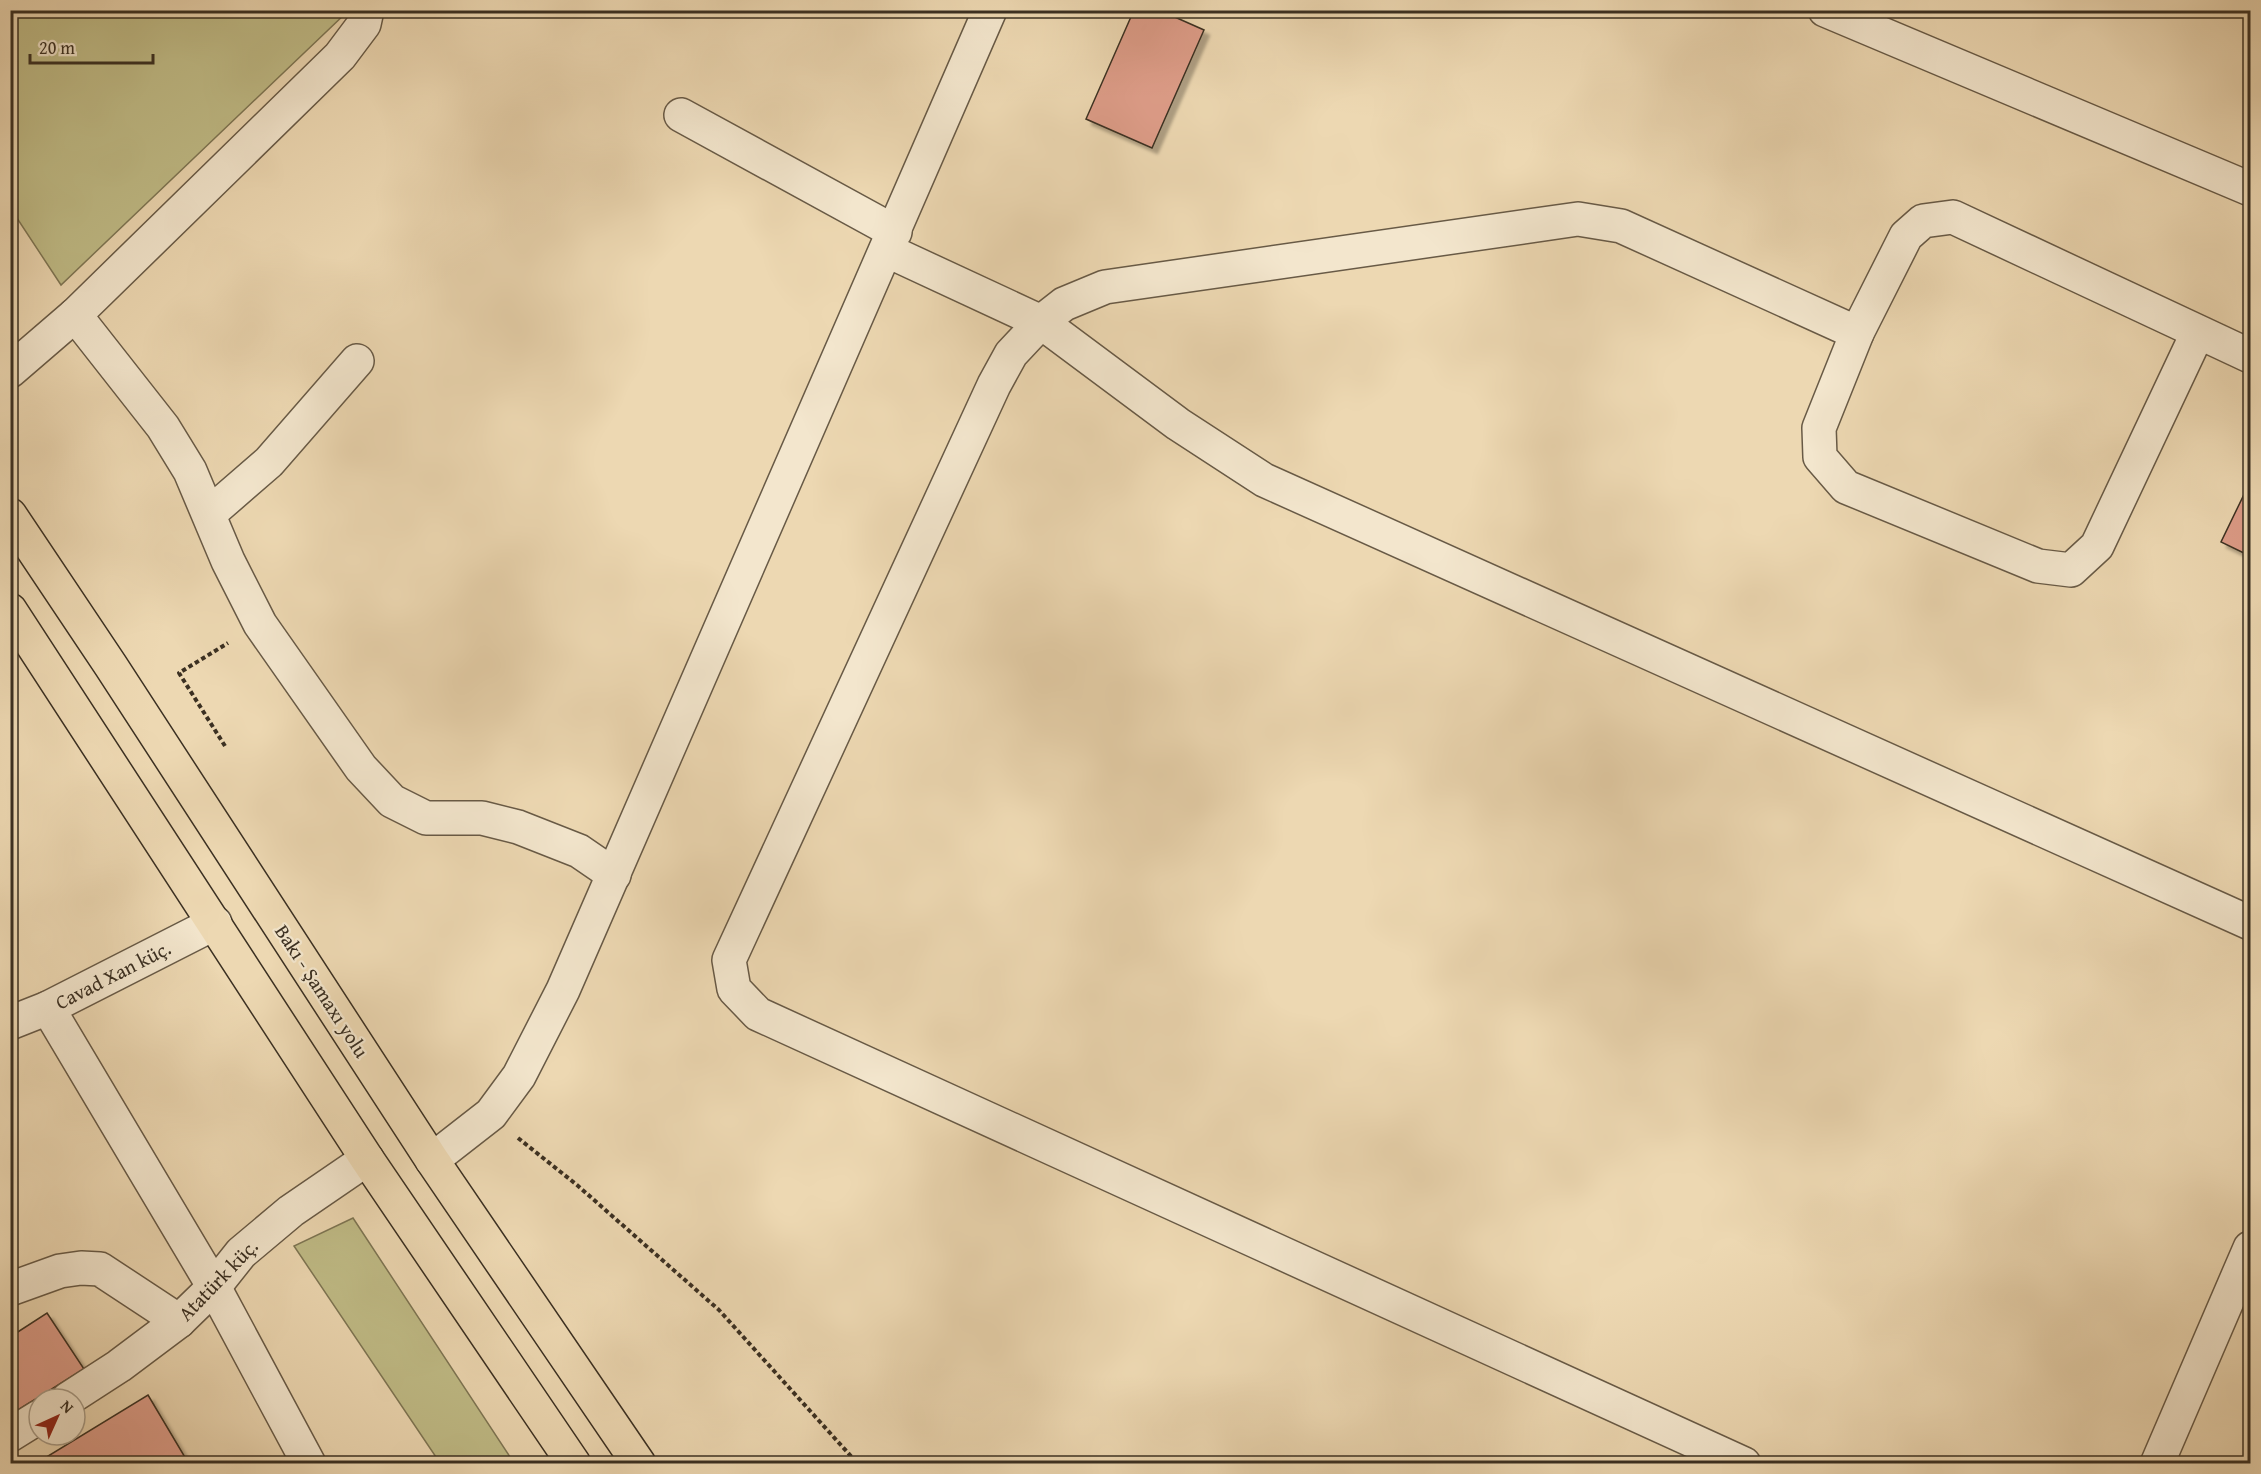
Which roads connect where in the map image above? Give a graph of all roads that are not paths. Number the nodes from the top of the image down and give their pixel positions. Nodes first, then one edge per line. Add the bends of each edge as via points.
1 (367, 10) edge
2 (990, 10) edge
3 (1825, 10) edge
4 (681, 115) dead end
5 (2250, 189) edge
6 (891, 241) junction
7 (75, 315) junction
8 (1041, 322) junction
9 (2198, 332) junction
10 (1857, 333) junction
11 (2250, 356) edge
12 (357, 361) dead end
13 (10, 371) edge
14 (10, 514) edge
15 (209, 514) junction
16 (10, 610) edge
17 (614, 874) junction
18 (215, 923) junction
19 (2250, 923) edge
20 (48, 1008) junction
21 (10, 1023) edge
22 (367, 1159) junction
23 (432, 1160) junction
24 (2250, 1248) edge
25 (214, 1287) junction
26 (10, 1289) edge
27 (179, 1321) junction
28 (87, 1387) edge
29 (27, 1424) edge
30 (10, 1435) edge
31 (309, 1464) edge
32 (574, 1464) edge
33 (639, 1464) edge
34 (1744, 1464) edge
35 (2157, 1464) edge

1 - 7 street via 364,24 340,56
2 - 6 street
3 - 5 street
4 - 6 street
6 - 8 street
6 - 17 street
7 - 13 street
7 - 15 street via 163,427 190,471
8 - 10 street via 1064,304 1105,287 1578,219 1621,226
8 - 19 street via 1178,424 1264,480
8 - 34 street via 1011,354 994,385 739,938 729,960 734,989 758,1014
9 - 10 street via 1953,217 1923,221 1906,236
9 - 10 street via 2097,546 2072,570 2038,566 1846,487 1820,457 1819,428
9 - 11 street
12 - 15 street via 269,462
14 - 23 highway, Bakı - Şamaxı yolu
15 - 17 street via 260,624 361,768 392,801 426,818 482,818 518,826 579,851
16 - 18 highway
17 - 23 street via 563,990 519,1076 490,1114
18 - 20 street, Cavad Xan küç.
18 - 22 highway
20 - 21 street, Cavad Xan küç.
20 - 25 street
22 - 25 street, Atatürk küç. via 241,1253
22 - 32 highway
23 - 33 highway, Bakı - Şamaxı yolu
24 - 35 street
25 - 27 street, Atatürk küç.
25 - 31 street
26 - 27 street via 60,1270 100,1269
27 - 28 street, Atatürk küç.
29 - 30 street

